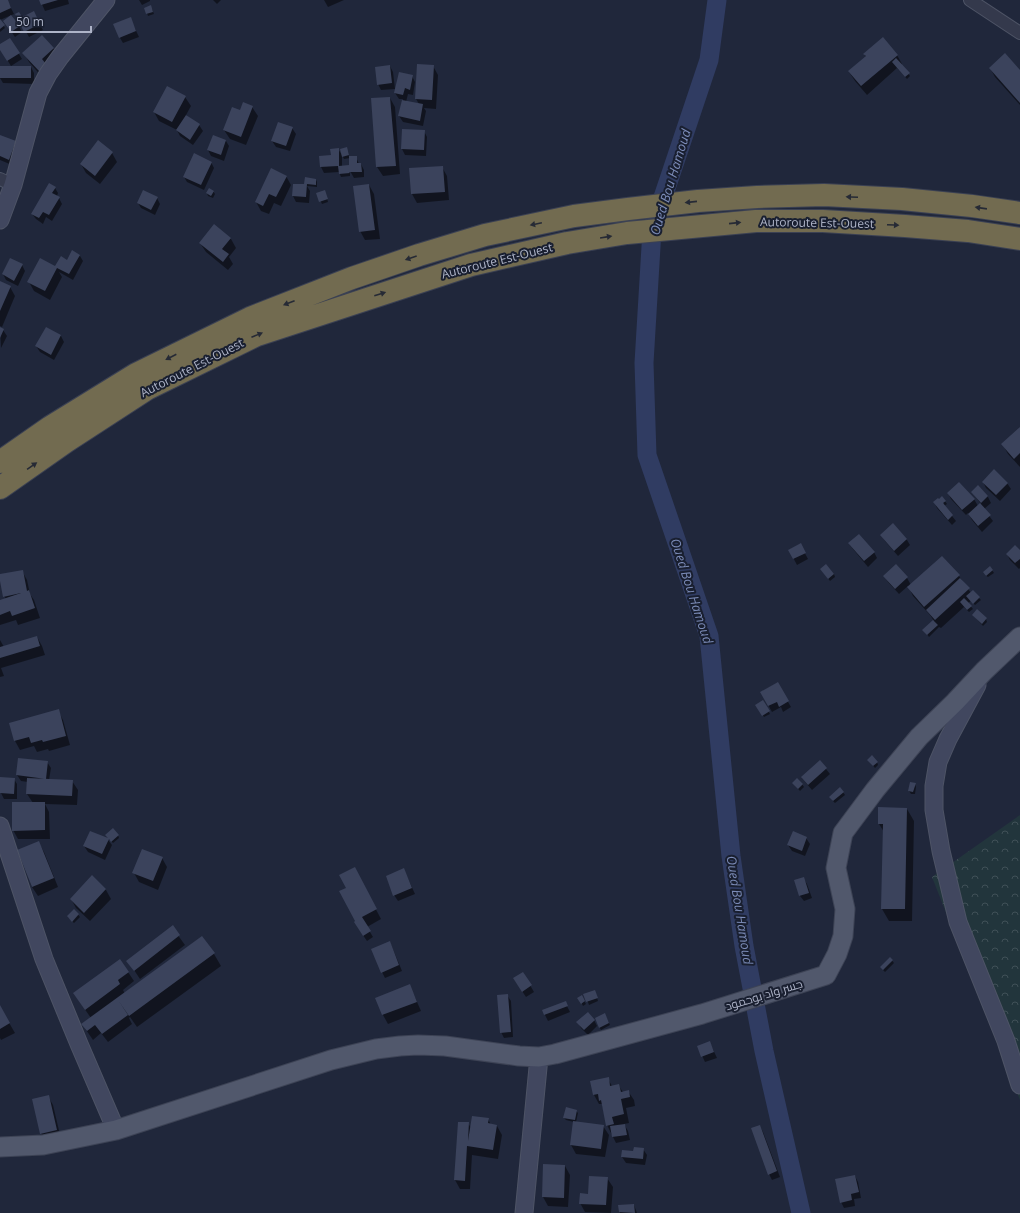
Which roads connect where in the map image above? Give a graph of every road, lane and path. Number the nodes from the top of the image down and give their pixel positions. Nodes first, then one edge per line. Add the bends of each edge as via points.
1 (106, 0) edge
2 (970, 0) edge
3 (1020, 33) edge
4 (7, 182) edge
5 (1020, 213) edge
6 (0, 220) edge
7 (1020, 239) edge
8 (0, 462) edge
9 (0, 488) edge
10 (1020, 637) edge
11 (984, 671) junction
12 (0, 826) edge
13 (539, 1057) junction
14 (1020, 1085) edge
15 (116, 1130) junction
16 (0, 1147) edge
17 (524, 1213) edge

1 - 4 main road via 48,74 38,93
2 - 3 street
4 - 6 main road
5 -> 8 highway, Autoroute Est-Ouest via 902,199 824,195 757,197 698,201 574,216 485,235 352,278 250,318 136,374 50,427
9 -> 7 highway, Autoroute Est-Ouest via 147,389 257,335 471,265 567,243 627,233 756,221 824,221 905,226 968,231
10 - 11 main road
11 - 13 main road, جسر واد بوحمود via 919,737 843,833 836,868 845,909 843,936 826,975 702,1014
11 - 14 main road via 938,762 934,810 958,922 1006,1041
12 - 15 main road via 44,959
13 - 15 main road, جسر واد بوحمود via 425,1045 376,1050 331,1060
13 - 17 main road
15 - 16 main road, جسر واد بوحمود via 43,1145

